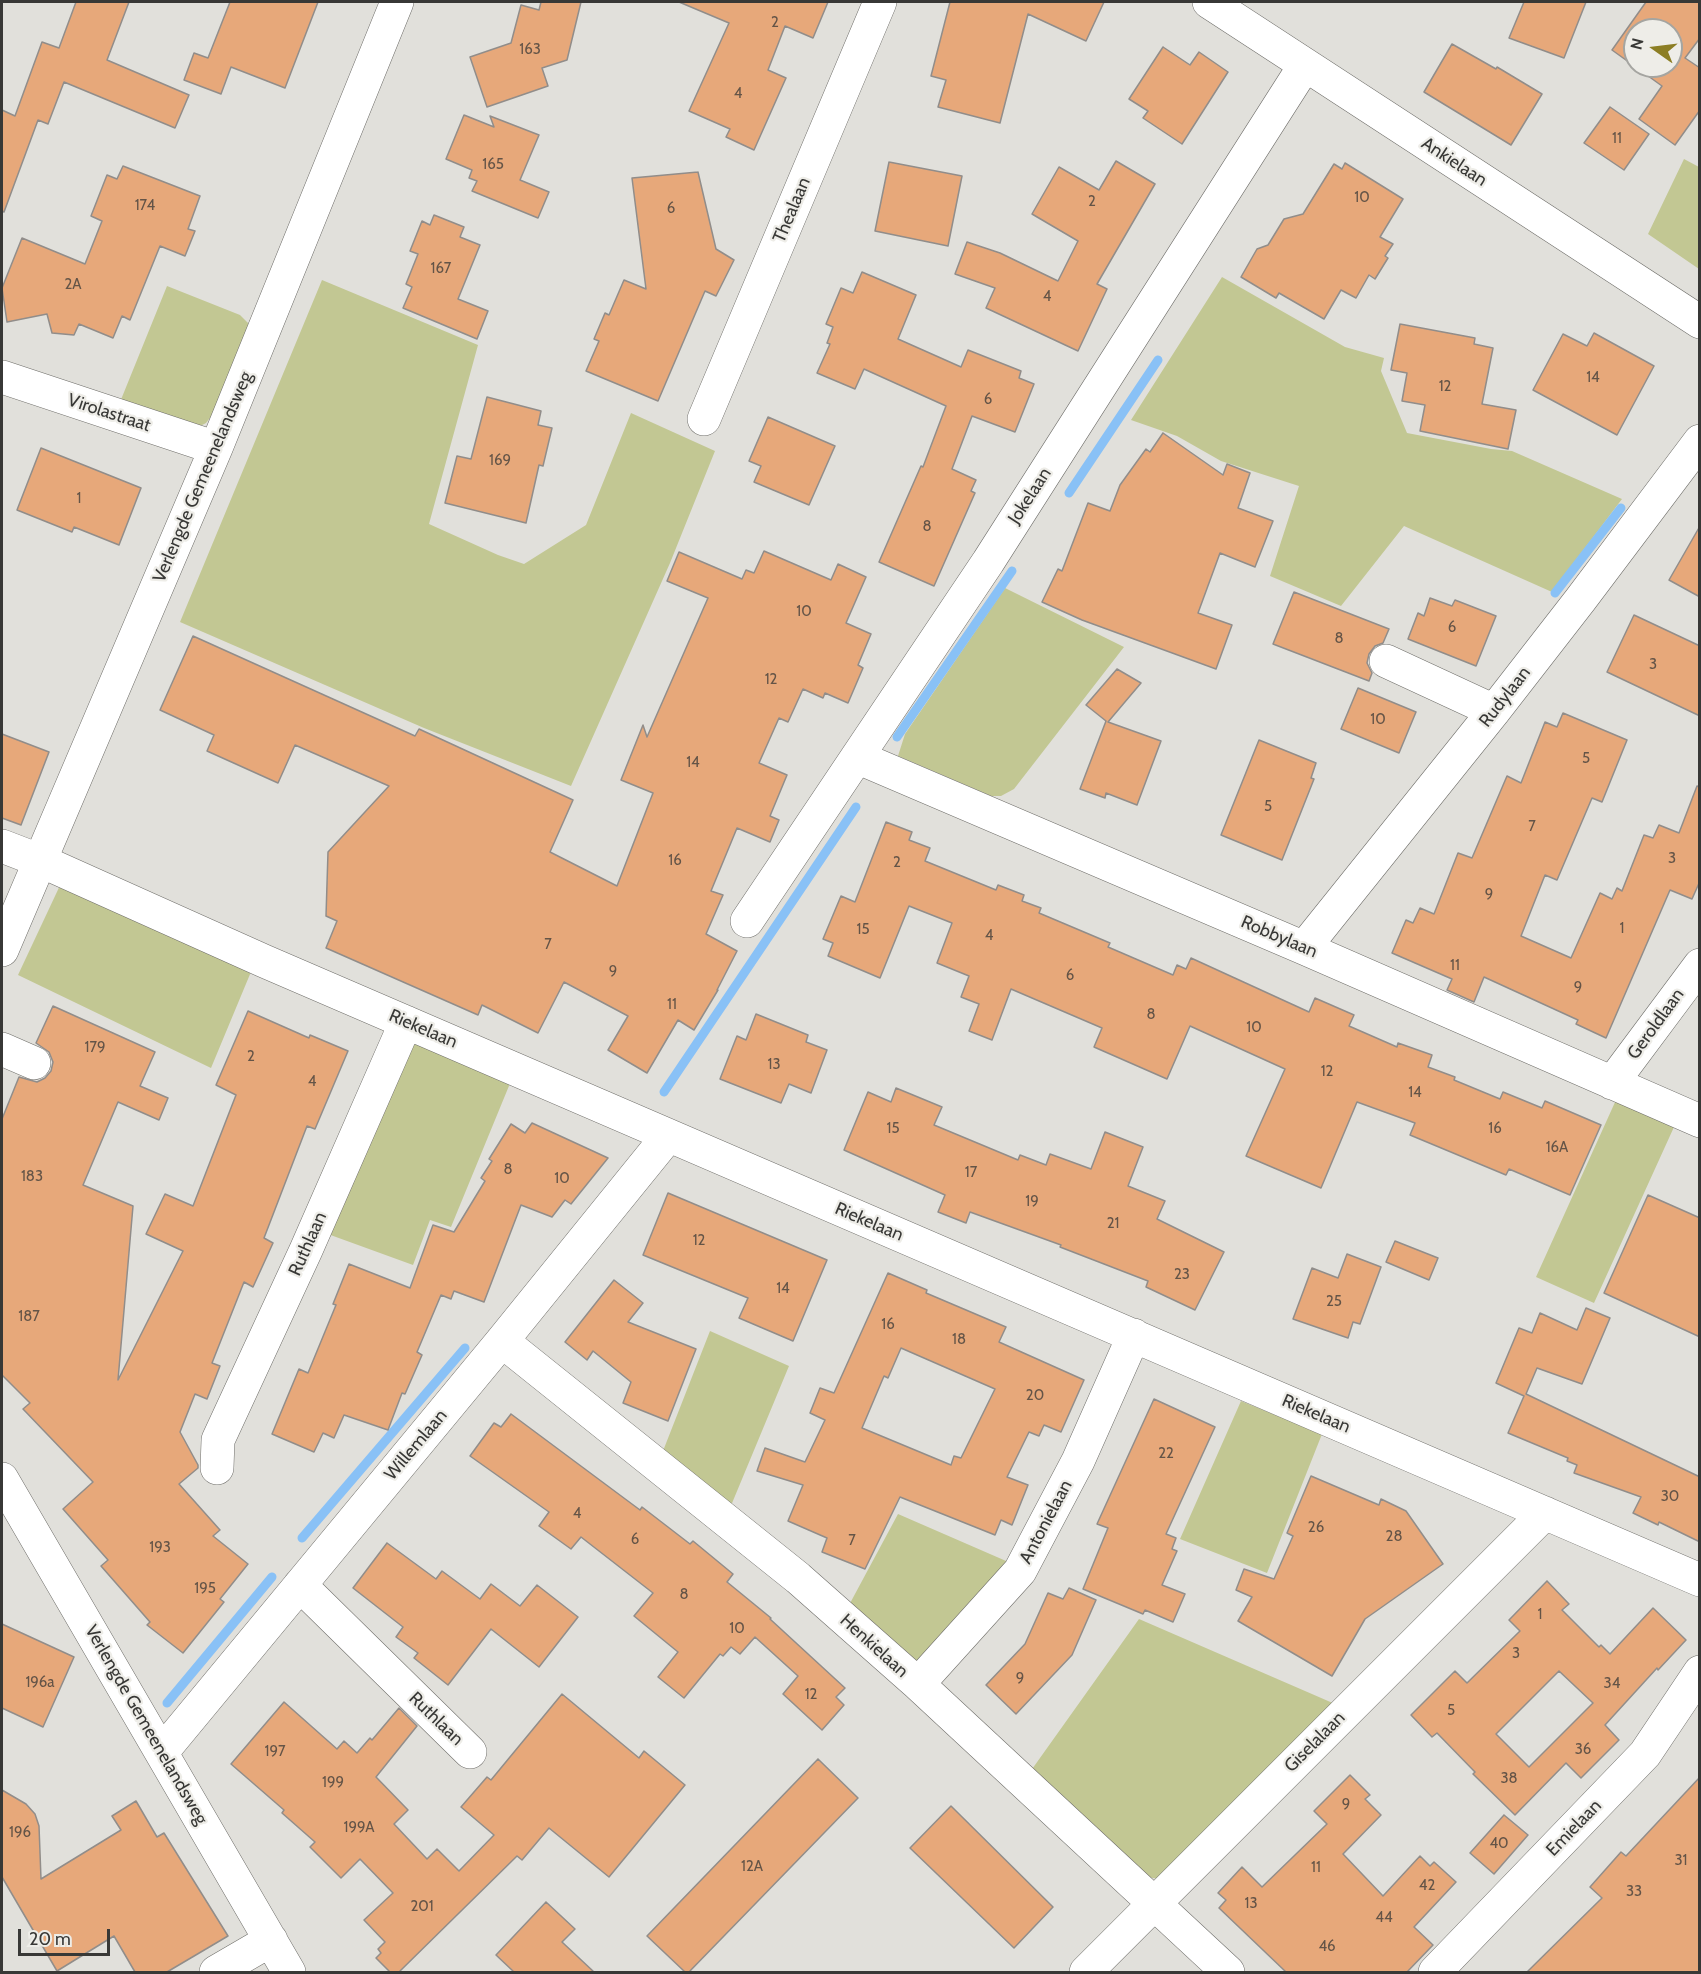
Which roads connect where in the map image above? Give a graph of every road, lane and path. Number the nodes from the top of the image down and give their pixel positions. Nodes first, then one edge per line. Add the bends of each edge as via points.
1 (397, 2) edge
2 (880, 2) edge
3 (1225, 6) edge
4 (1305, 65) junction
5 (1700, 322) edge
6 (2, 377) edge
7 (704, 419) dead end
8 (1700, 441) edge
9 (216, 448) junction
10 (1386, 661) dead end
11 (1494, 711) junction
12 (857, 757) junction
13 (2, 846) edge
14 (41, 861) junction
15 (747, 921) dead end
16 (1304, 948) junction
17 (2, 950) edge
18 (1700, 965) edge
19 (406, 1022) junction
20 (2, 1049) edge
21 (34, 1063) dead end
22 (1612, 1083) junction
23 (1700, 1121) edge
24 (668, 1136) junction
25 (1134, 1335) junction
26 (502, 1341) junction
27 (217, 1467) dead end
28 (2, 1479) edge
29 (1545, 1513) junction
30 (1700, 1580) edge
31 (300, 1585) junction
32 (1700, 1672) edge
33 (918, 1684) junction
34 (162, 1752) junction
35 (470, 1752) dead end
36 (1155, 1904) junction
37 (271, 1940) junction
38 (216, 1972) edge
39 (289, 1972) edge
40 (1086, 1972) edge
41 (1228, 1972) edge
42 (1435, 1972) edge

1 - 9 street, Verlengde Gemeenelandsweg
2 - 7 street, Thealaan
3 - 4 street, Ankielaan
4 - 5 street, Ankielaan
4 - 12 street, Jokelaan via 988,562
6 - 9 street, Virolastraat
8 - 11 street, Rudylaan
9 - 14 street, Verlengde Gemeenelandsweg
10 - 11 street
11 - 16 street, Rudylaan
12 - 15 street, Jokelaan
12 - 16 street, Robbylaan
13 - 14 street, Riekelaan
14 - 17 street, Verlengde Gemeenelandsweg
14 - 19 street, Riekelaan
16 - 22 street, Robbylaan
18 - 22 street, Geroldlaan
19 - 24 street, Riekelaan
19 - 27 street, Ruthlaan via 219,1440
20 - 21 street
22 - 23 street, Robbylaan
24 - 25 street, Riekelaan
24 - 26 street, Willemlaan
25 - 29 street, Riekelaan
25 - 33 street, Antonielaan via 1078,1461 1020,1571
26 - 31 street, Willemlaan
26 - 33 street, Henkielaan via 798,1578
28 - 34 street, Verlengde Gemeenelandsweg
29 - 30 street, Riekelaan
29 - 36 street, Giselalaan
31 - 34 street, Willemlaan
31 - 35 street, Ruthlaan
32 - 42 street, Emielaan via 1645,1754
33 - 36 street, Henkielaan
34 - 37 street, Verlengde Gemeenelandsweg
36 - 40 street, Giselalaan
36 - 41 street, Henkielaan
37 - 38 street
37 - 39 street, Verlengde Gemeenelandsweg

